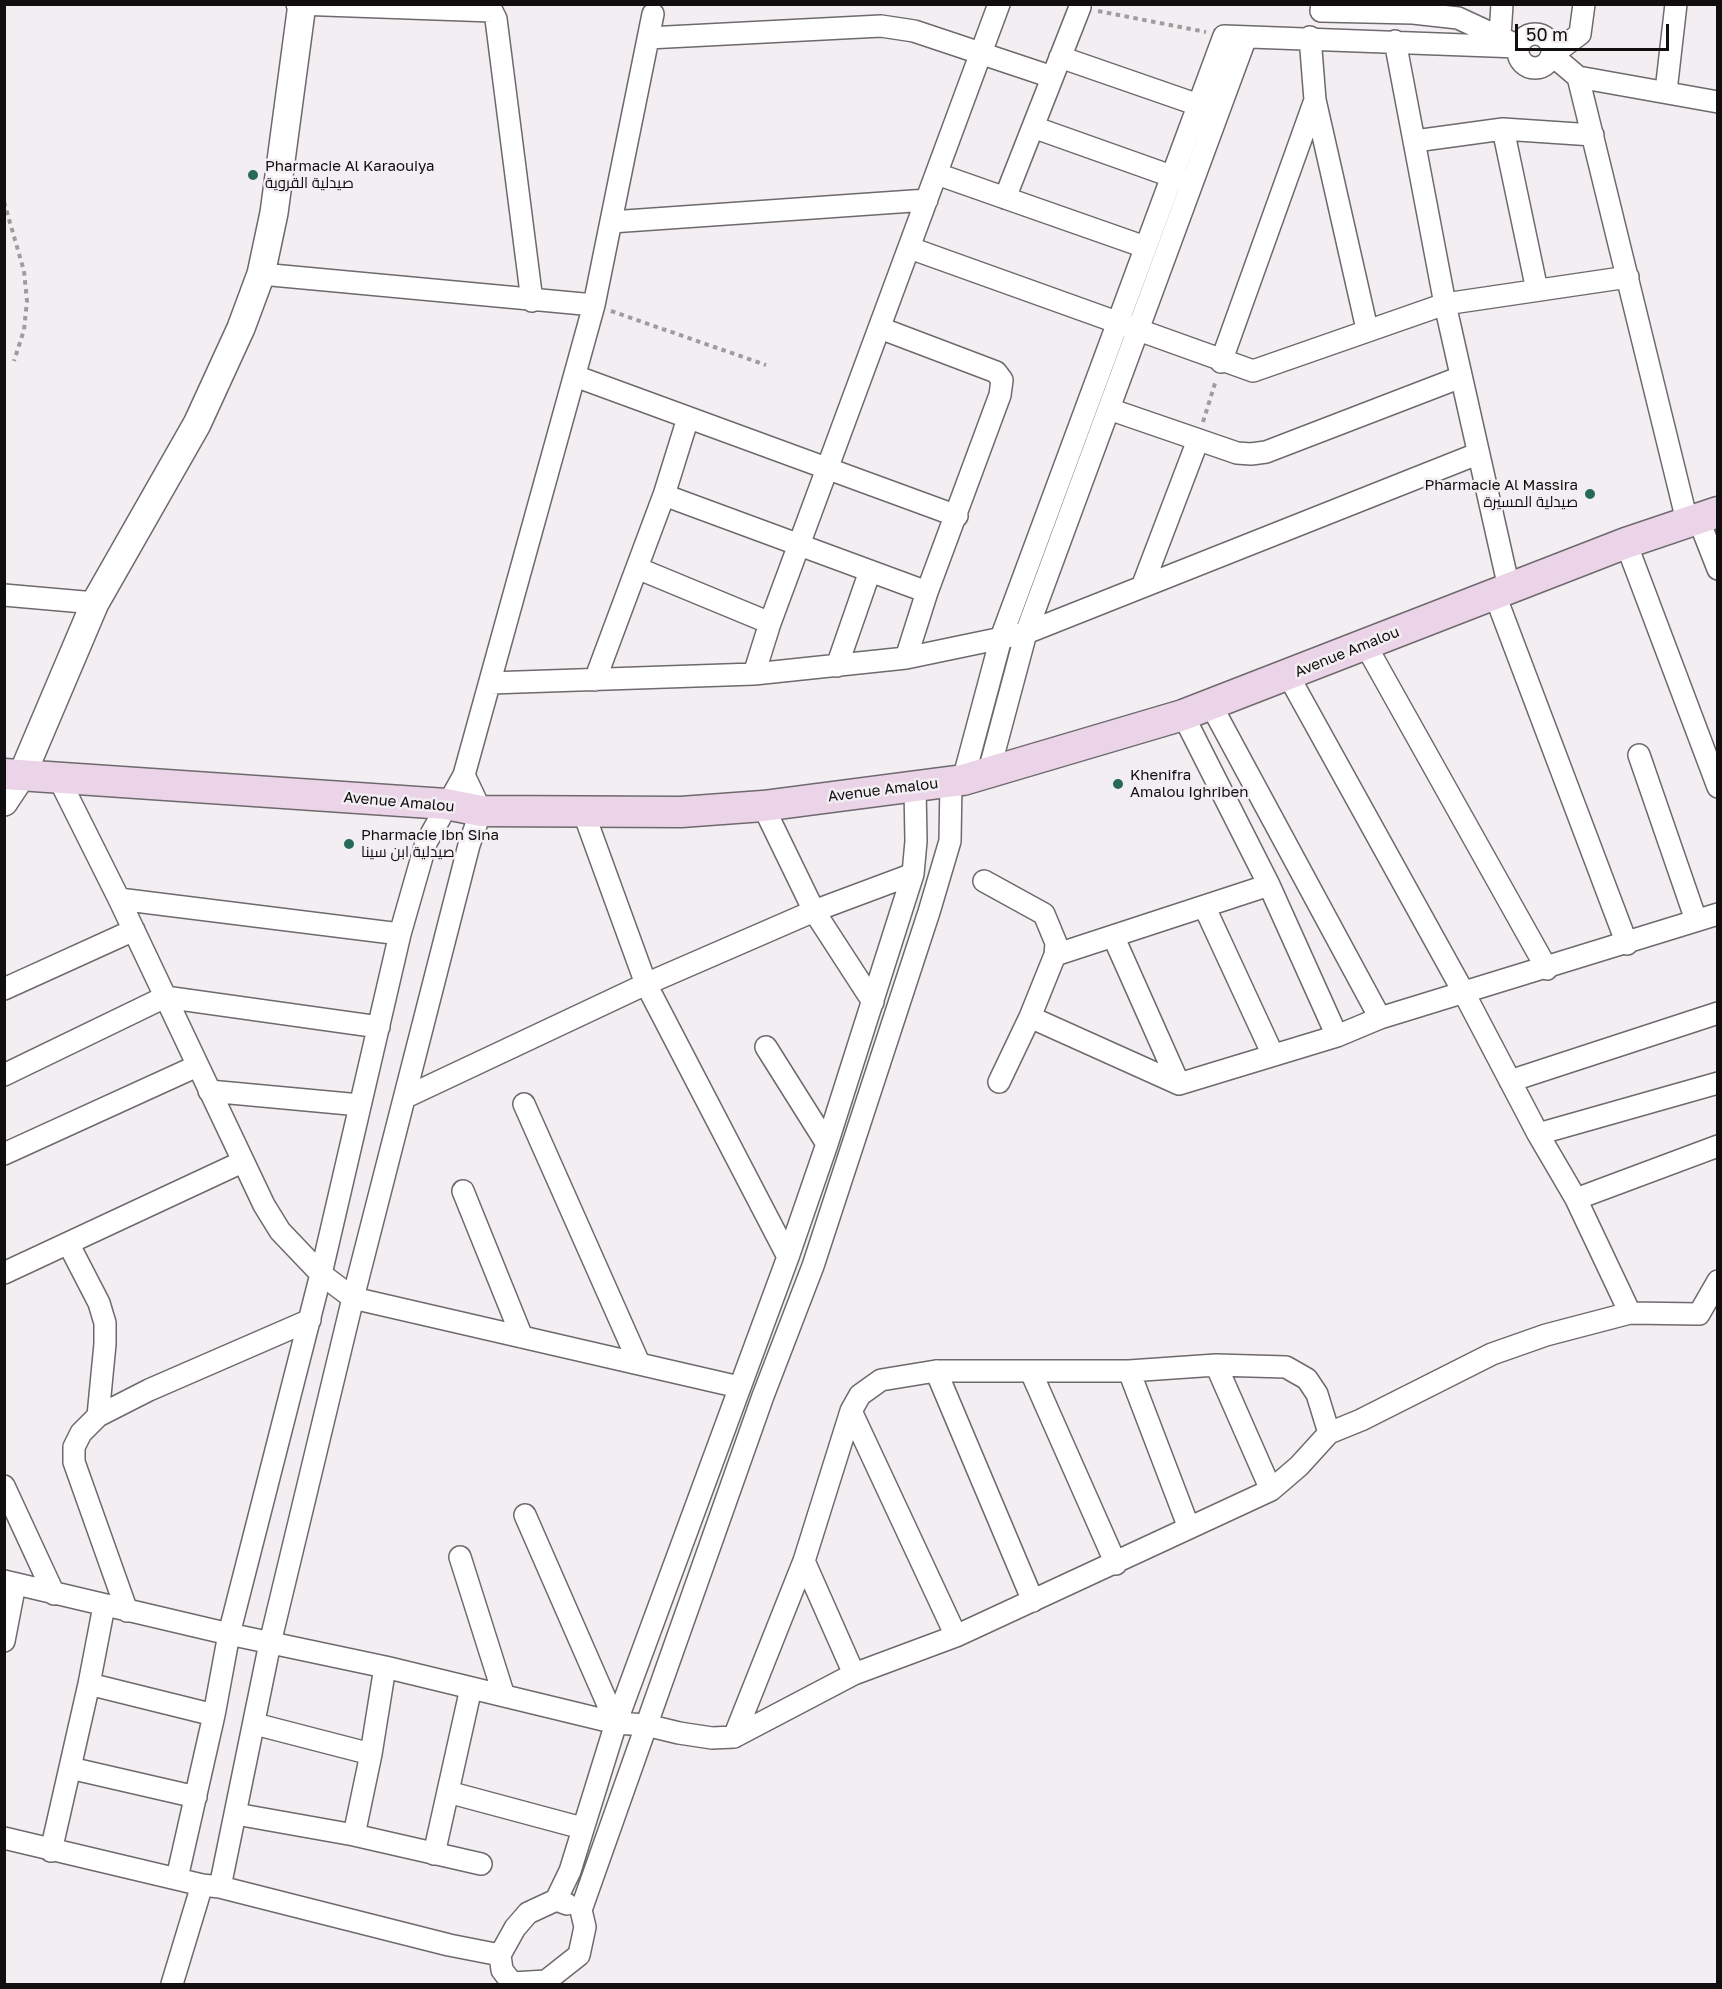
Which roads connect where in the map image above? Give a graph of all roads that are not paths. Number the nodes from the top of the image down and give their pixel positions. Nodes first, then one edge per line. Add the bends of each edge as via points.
1 (999, 4) edge
2 (1322, 4) edge
3 (1502, 4) edge
4 (1584, 4) edge
5 (1676, 4) edge
6 (300, 5) edge
7 (1080, 7) road end
8 (1413, 9) edge
9 (653, 14) dead end
10 (1246, 37) junction
11 (1310, 37) junction
12 (648, 38) junction
13 (1395, 41) junction
14 (1509, 41) junction
15 (981, 52) junction
16 (1552, 56) junction
17 (1060, 57) junction
18 (1052, 77) junction
19 (1578, 77) junction
20 (1666, 92) junction
21 (1315, 100) junction
22 (1718, 102) edge
23 (1198, 105) junction
24 (1219, 112) junction
25 (1033, 128) junction
26 (1503, 129) junction
27 (1593, 135) junction
28 (1414, 141) junction
29 (937, 174) junction
30 (1172, 176) junction
31 (1192, 183) junction
32 (1005, 198) junction
33 (927, 200) junction
34 (611, 222) junction
35 (910, 248) junction
36 (1145, 248) junction
37 (261, 274) junction
38 (1628, 277) junction
39 (1537, 290) junction
40 (532, 301) junction
41 (1446, 304) junction
42 (594, 305) junction
43 (1118, 322) junction
44 (880, 328) junction
45 (1138, 329) junction
46 (1367, 329) junction
47 (1221, 362) junction
48 (575, 376) junction
49 (1461, 377) junction
50 (1109, 409) junction
51 (688, 418) junction
52 (1198, 440) junction
53 (1477, 454) junction
54 (828, 468) junction
55 (664, 495) junction
56 (957, 516) junction
57 (1701, 517) edge
58 (802, 543) junction
59 (1626, 543) junction
60 (637, 568) junction
61 (1718, 569) edge
62 (870, 571) junction
63 (1142, 587) junction
64 (927, 592) junction
65 (1502, 592) junction
66 (4, 595) edge
67 (95, 603) junction
68 (770, 623) junction
69 (1026, 633) junction
70 (1001, 638) junction
71 (1365, 644) junction
72 (906, 658) junction
73 (837, 666) junction
74 (754, 674) junction
75 (1288, 675) junction
76 (595, 680) junction
77 (490, 683) junction
78 (1211, 705) junction
79 (1183, 715) junction
80 (1639, 755) dead end
81 (13, 775) edge
82 (464, 775) junction
83 (58, 777) junction
84 (967, 779) junction
85 (915, 787) junction
86 (1718, 787) edge
87 (4, 802) edge
88 (446, 804) junction
89 (763, 806) junction
90 (481, 811) junction
91 (583, 811) junction
92 (912, 874) junction
93 (984, 881) dead end
94 (1269, 885) junction
95 (119, 899) junction
96 (1205, 908) junction
97 (814, 911) junction
98 (1711, 919) edge
99 (134, 930) junction
100 (400, 934) junction
101 (1113, 938) junction
102 (1626, 944) junction
103 (1054, 955) junction
104 (1547, 969) junction
105 (646, 984) junction
106 (4, 989) edge
107 (1464, 993) junction
108 (165, 997) junction
109 (873, 1002) junction
110 (1718, 1013) edge
111 (1030, 1017) junction
112 (1380, 1018) junction
113 (379, 1027) junction
114 (1337, 1036) junction
115 (766, 1047) dead end
116 (1273, 1055) junction
117 (197, 1066) junction
118 (4, 1075) edge
119 (1510, 1081) junction
120 (999, 1082) dead end
121 (1718, 1083) edge
122 (1179, 1084) junction
123 (209, 1092) junction
124 (406, 1097) junction
125 (524, 1104) dead end
126 (360, 1105) junction
127 (1538, 1134) junction
128 (827, 1144) junction
129 (1718, 1146) edge
130 (4, 1154) edge
131 (242, 1162) junction
132 (463, 1191) dead end
133 (1576, 1199) junction
134 (68, 1243) junction
135 (788, 1257) junction
136 (4, 1273) edge
137 (321, 1274) junction
138 (1718, 1281) edge
139 (353, 1298) junction
140 (1630, 1313) junction
141 (310, 1320) junction
142 (522, 1337) junction
143 (639, 1363) junction
144 (1216, 1365) junction
145 (936, 1371) junction
146 (1129, 1371) junction
147 (1030, 1372) junction
148 (739, 1387) junction
149 (852, 1412) junction
150 (98, 1416) junction
151 (1329, 1433) junction
152 (4, 1486) edge
153 (1271, 1490) junction
154 (525, 1515) dead end
155 (1189, 1528) junction
156 (460, 1557) dead end
157 (804, 1561) junction
158 (1116, 1564) junction
159 (10, 1583) edge
160 (54, 1594) junction
161 (1033, 1601) junction
162 (104, 1606) junction
163 (127, 1611) junction
164 (229, 1634) junction
165 (956, 1636) junction
166 (4, 1641) edge
167 (270, 1643) junction
168 (385, 1667) junction
169 (854, 1674) junction
170 (89, 1684) junction
171 (471, 1688) junction
172 (504, 1696) junction
173 (214, 1715) junction
174 (616, 1723) junction
175 (255, 1724) junction
176 (646, 1725) junction
177 (734, 1737) junction
178 (371, 1754) junction
179 (70, 1768) junction
180 (448, 1792) junction
181 (196, 1797) junction
182 (236, 1814) junction
183 (582, 1828) junction
184 (354, 1835) junction
185 (4, 1838) edge
186 (51, 1851) junction
187 (434, 1854) junction
188 (481, 1864) dead end
189 (177, 1878) junction
190 (211, 1886) junction
191 (556, 1900) junction
192 (581, 1910) junction
193 (500, 1955) junction
194 (172, 1984) edge
195 (512, 1984) edge

1 - 15 street
2 - 8 street via 1321,11
3 - 14 street
4 - 16 street via 1580,34
5 - 20 street
6 - 37 street via 274,213
6 - 40 street via 492,10
7 - 17 street
8 - 14 street via 1458,18
9 - 12 street
10 - 11 street
10 - 23 street via 1224,36
10 - 24 street
11 - 13 street
11 - 21 street
12 - 15 street via 881,26
12 - 34 street
13 - 14 street
13 - 28 street
14 - 16 street via 1530,68 1544,66
15 - 18 street
15 - 29 street
16 - 19 street
17 - 18 street
17 - 23 street
18 - 25 street
19 - 20 street
19 - 27 street
20 - 22 street
21 - 46 street
21 - 47 street
23 - 24 street
23 - 30 street
24 - 31 street
25 - 30 street
25 - 32 street
26 - 27 street
26 - 28 street
26 - 39 street
27 - 38 street
28 - 41 street
29 - 32 street
29 - 33 street
30 - 31 street
30 - 36 street
31 - 45 street
32 - 36 street
33 - 34 street
33 - 35 street
34 - 42 street
35 - 43 street
35 - 44 street
36 - 43 street
37 - 40 street
37 - 67 street via 197,424
38 - 39 street
38 - 57 street
39 - 41 street
40 - 42 street
41 - 46 street
41 - 49 street
42 - 48 street
43 - 45 street
43 - 70 street
44 - 54 street
44 - 56 street via 996,372 1002,380
45 - 47 street
45 - 50 street
46 - 47 street via 1260,370
48 - 51 street
48 - 77 street
49 - 52 street via 1266,452 1237,453
49 - 53 street
50 - 52 street
50 - 69 street
51 - 54 street
51 - 55 street
52 - 63 street
53 - 63 street
53 - 65 street
54 - 56 street
54 - 58 street
55 - 58 street
55 - 60 street
56 - 64 street
57 - 59 main road, Avenue Amalou
57 - 61 street
58 - 62 street
58 - 68 street
59 - 65 main road, Avenue Amalou
59 - 86 street
60 - 68 street
60 - 76 street
62 - 64 street
62 - 73 street
63 - 69 street
64 - 72 street
65 - 71 main road, Avenue Amalou
65 - 102 street
66 - 67 street
67 - 81 street
68 - 74 street
69 - 70 street
69 - 84 street
70 - 72 street
70 - 84 street
71 - 75 main road, Avenue Amalou
71 - 104 street
72 - 73 street
73 - 74 street
74 - 76 street
75 - 78 main road, Avenue Amalou
75 - 107 street
76 - 77 street
77 - 82 street
78 - 79 main road, Avenue Amalou
78 - 112 street
79 - 84 main road, Avenue Amalou
79 - 94 street
80 - 98 street
81 - 83 main road, Avenue Amalou
81 - 87 street
82 - 88 street
82 - 90 street
83 - 88 main road, Avenue Amalou
83 - 95 street
84 - 85 main road, Avenue Amalou
84 - 176 street via 852,1152
85 - 89 main road, Avenue Amalou
85 - 92 street
88 - 90 main road, Avenue Amalou
88 - 100 street via 426,843
89 - 91 main road, Avenue Amalou via 681,812
89 - 97 street
90 - 91 main road, Avenue Amalou
90 - 124 street
91 - 105 street
92 - 97 street
92 - 109 street
93 - 103 street via 1044,914 1056,943
94 - 96 street
94 - 114 street
95 - 99 street
95 - 100 street
96 - 101 street
96 - 116 street
97 - 105 street
97 - 109 street
98 - 102 street
99 - 106 street
99 - 108 street
100 - 113 street
101 - 103 street
101 - 122 street
102 - 104 street
103 - 111 street
104 - 107 street
105 - 124 street
105 - 135 street
107 - 112 street
107 - 119 street
108 - 113 street
108 - 117 street
108 - 118 street
109 - 128 street
110 - 119 street
111 - 120 street
111 - 122 street
112 - 114 street
113 - 126 street
114 - 116 street
115 - 128 street
116 - 122 street
117 - 123 street
117 - 130 street
119 - 127 street
121 - 127 street
123 - 126 street
123 - 131 street
124 - 139 street
125 - 143 street
126 - 137 street
127 - 133 street
128 - 135 street
129 - 133 street
131 - 134 street
131 - 137 street via 280,1231
132 - 142 street
133 - 140 street
134 - 136 street
134 - 150 street via 105,1323
135 - 148 street
137 - 139 street
137 - 141 street
138 - 140 street via 1699,1314
139 - 142 street
139 - 167 street
140 - 151 street via 1492,1354
141 - 150 street
141 - 164 street
142 - 143 street
143 - 148 street
144 - 146 street
144 - 151 street via 1296,1370 1317,1394
144 - 153 street
145 - 147 street
145 - 149 street via 881,1380 860,1395
145 - 161 street
146 - 147 street
146 - 155 street
147 - 158 street
148 - 174 street
149 - 157 street
149 - 165 street
150 - 163 street via 81,1433 74,1447 74,1462
151 - 153 street
152 - 160 street
153 - 155 street
154 - 174 street
155 - 158 street
156 - 172 street
157 - 169 street
157 - 177 street
158 - 161 street
159 - 160 street
159 - 166 street
160 - 162 street
161 - 165 street
162 - 163 street
162 - 170 street
163 - 164 street
164 - 167 street
164 - 173 street
165 - 169 street
167 - 168 street
167 - 175 street
168 - 171 street
168 - 178 street
169 - 177 street
170 - 173 street
170 - 179 street
171 - 172 street
171 - 180 street
172 - 174 street
173 - 181 street
174 - 176 street
174 - 183 street
175 - 178 street
175 - 182 street
176 - 177 street via 679,1733
176 - 192 street
178 - 184 street
179 - 181 street
179 - 186 street
180 - 183 street
180 - 187 street
181 - 189 street
182 - 184 street
182 - 190 street
183 - 191 street via 570,1871
184 - 187 street
185 - 186 street
186 - 189 street
187 - 188 street
189 - 190 street
190 - 193 street
190 - 194 street
191 - 192 street
191 - 193 street via 528,1913
192 - 195 street via 585,1927 579,1955 567,1968 546,1981
193 - 195 street via 502,1970

